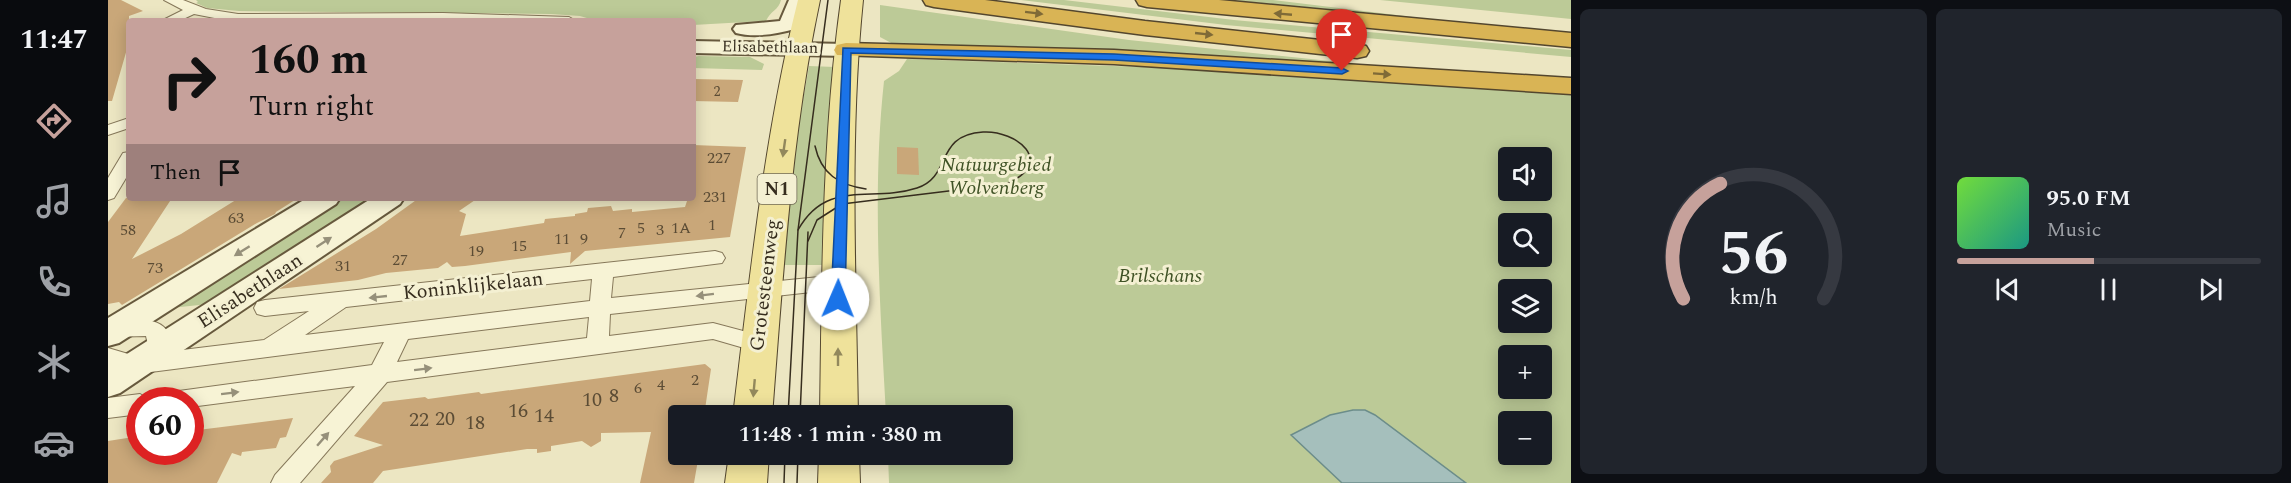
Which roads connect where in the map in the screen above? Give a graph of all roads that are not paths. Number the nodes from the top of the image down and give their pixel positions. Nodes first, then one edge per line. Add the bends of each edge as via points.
1 (171, 0) edge
2 (934, 0) edge
3 (1147, 0) edge
4 (1312, 0) edge
5 (802, 5) edge
6 (850, 9) edge
7 (194, 10) junction
8 (175, 18) edge
9 (238, 18) edge
10 (1571, 26) edge
11 (696, 29) edge
12 (1571, 39) edge
13 (696, 47) edge
14 (798, 48) junction
15 (846, 50) junction
16 (1571, 69) edge
17 (1571, 86) edge
18 (126, 124) edge
19 (108, 130) edge
20 (126, 162) edge
21 (108, 194) edge
22 (322, 201) edge
23 (386, 201) edge
24 (715, 258) dead end
25 (603, 272) junction
26 (839, 282) junction
27 (764, 289) junction
28 (342, 301) junction
29 (266, 308) dead end
30 (600, 308) junction
31 (111, 331) edge
32 (400, 332) junction
33 (758, 343) junction
34 (597, 346) junction
35 (267, 348) junction
36 (132, 365) edge
37 (379, 375) junction
38 (204, 396) edge
39 (753, 405) edge
40 (839, 405) edge
41 (126, 406) edge
42 (108, 408) edge
43 (747, 465) edge
44 (839, 465) edge
45 (284, 483) edge
46 (746, 483) edge
47 (839, 483) edge

1 - 7 street
2 -> 16 highway via 1293,44
12 -> 3 highway
4 - 10 highway
5 - 11 main road, Elisabethlaan via 788,25 778,28
5 - 14 main road, N1
6 - 15 main road
7 - 8 street
7 - 9 street
13 - 14 main road, Elisabethlaan
14 - 15 main road, Elisabethlaan
14 -> 27 main road, Grotesteenweg / N1
15 -> 17 highway via 1114,57
15 - 26 main road
18 - 19 street
20 - 21 street
22 -> 31 main road, Elisabethlaan
36 -> 23 main road, Elisabethlaan
24 - 25 street, Koninklijkelaan
25 -> 28 street, Koninklijkelaan
25 - 30 street
26 - 27 street, Koninklijkelaan
40 -> 26 main road
27 -> 30 street, Koninklijkelaan
27 - 33 main road, Grotesteenweg / N1
28 - 29 street, Koninklijkelaan
28 - 35 street, Koninklijkelaan
30 - 32 street, Koninklijkelaan
30 - 34 street
31 - 36 street via 152,328 160,338
32 - 35 street, Koninklijkelaan
32 - 37 street, Koninklijkelaan
33 - 34 street via 713,331
33 -> 39 main road, Grotesteenweg / N1
37 -> 34 street
35 - 36 street, Koninklijkelaan
38 -> 37 street
45 -> 37 street, Koninklijkelaan
41 - 42 street
43 - 46 main road
44 - 47 main road

